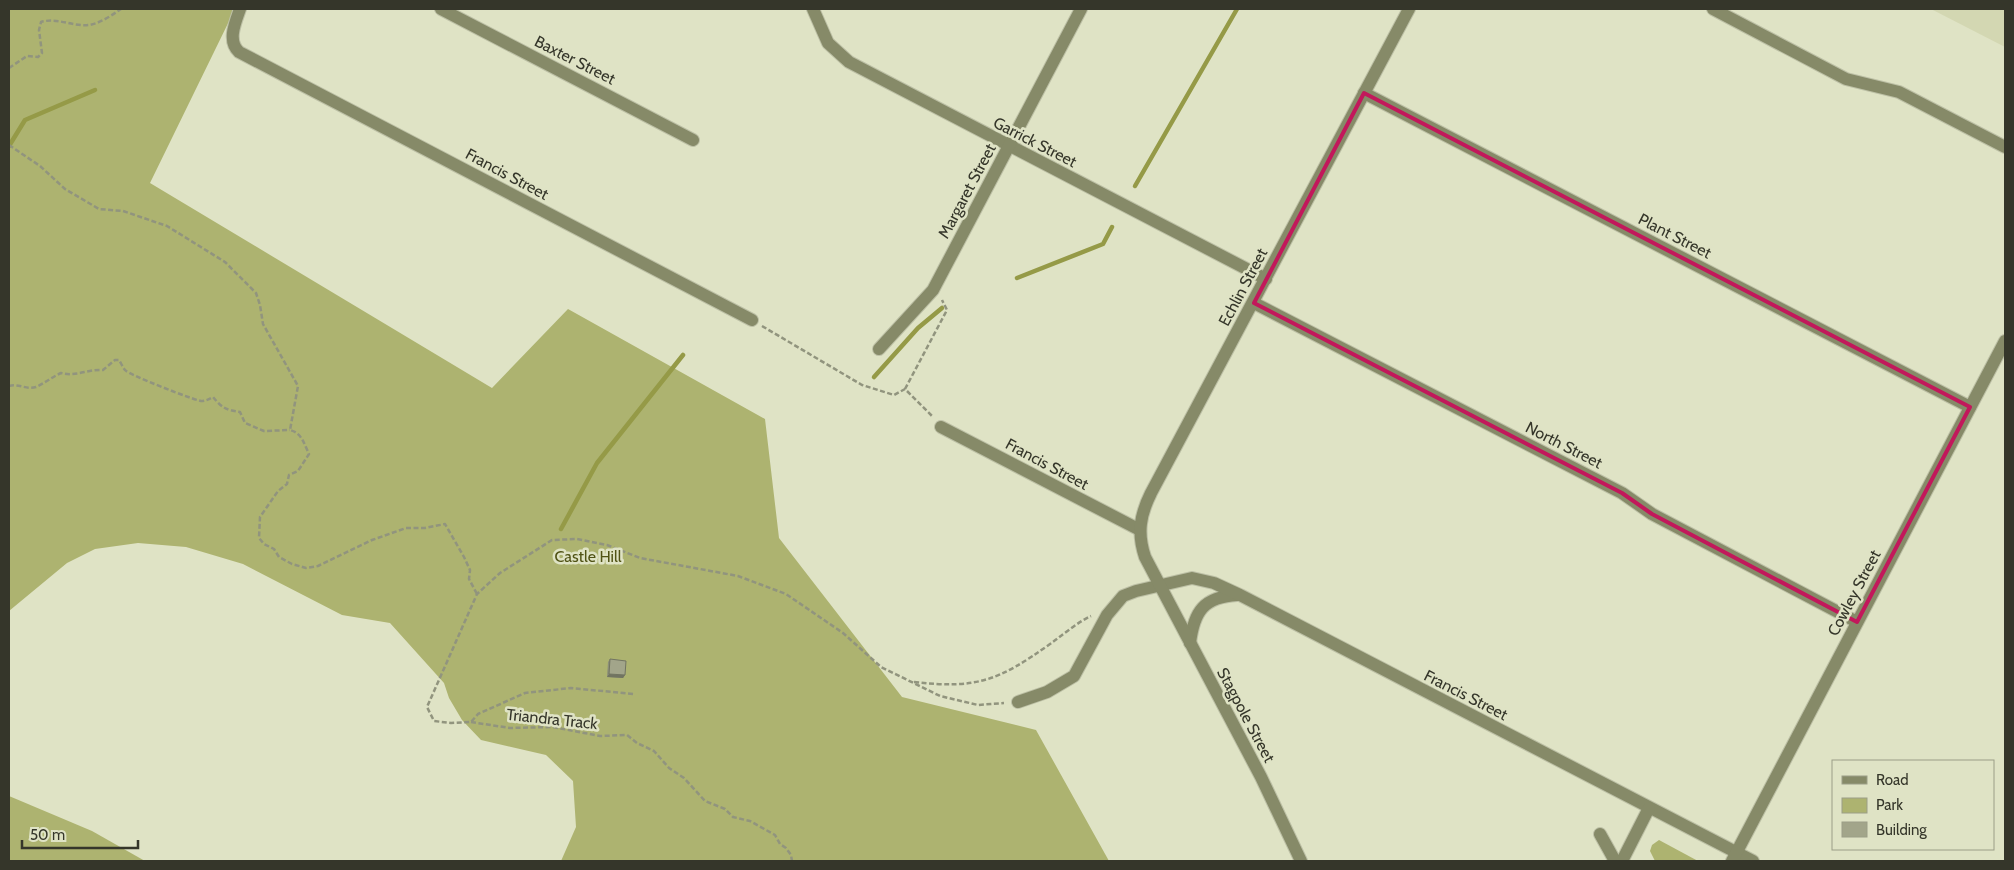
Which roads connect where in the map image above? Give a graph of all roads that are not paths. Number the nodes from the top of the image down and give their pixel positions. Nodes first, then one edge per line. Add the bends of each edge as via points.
1 (240, 9) edge
2 (441, 9) edge
3 (813, 9) edge
4 (1081, 9) edge
5 (1408, 9) edge
6 (1713, 9) edge
7 (1364, 93) junction
8 (693, 140) dead end
9 (1009, 146) junction
10 (2005, 147) edge
11 (1266, 280) junction
12 (1254, 303) junction
13 (752, 320) road end
14 (2005, 341) edge
15 (879, 350) dead end
16 (1970, 407) junction
17 (941, 427) road end
18 (1140, 530) junction
19 (1159, 585) junction
20 (1240, 595) junction
21 (1857, 622) junction
22 (1190, 643) junction
23 (1018, 702) road end
24 (1649, 808) junction
25 (1600, 834) dead end
26 (1734, 857) edge
27 (1301, 861) edge
28 (1615, 861) edge
29 (1622, 861) edge
30 (1753, 861) edge

1 - 13 street, Francis Street via 232,42 246,56
2 - 8 street, Baxter Street
3 - 9 street, Garrick Street via 828,43 849,62
4 - 9 street, Margaret Street
5 - 7 street, Echlin Street
6 - 10 street via 1846,79 1899,92
7 - 11 street, Echlin Street
7 - 16 street, Plant Street
9 - 11 street, Garrick Street
9 - 15 street, Margaret Street via 933,290
11 - 12 street, Echlin Street
12 - 18 street, Echlin Street via 1151,492 1143,508
12 - 21 street, North Street via 1622,493 1652,514
14 - 16 street, Cowley Street
16 - 21 street, Cowley Street
17 - 18 street, Francis Street
18 - 19 street, Echlin Street via 1145,557
19 - 20 street, Francis Street via 1192,578 1214,583
19 - 22 street, Stagpole Street
19 - 23 street, Francis Street via 1123,596 1115,604 1074,676 1047,692
20 - 22 street via 1220,596 1210,601 1196,616
20 - 24 street, Francis Street
21 - 26 street, Cowley Street
22 - 27 street, Stagpole Street
24 - 26 street, Francis Street
24 - 29 street
25 - 28 street
26 - 30 street, Francis Street

